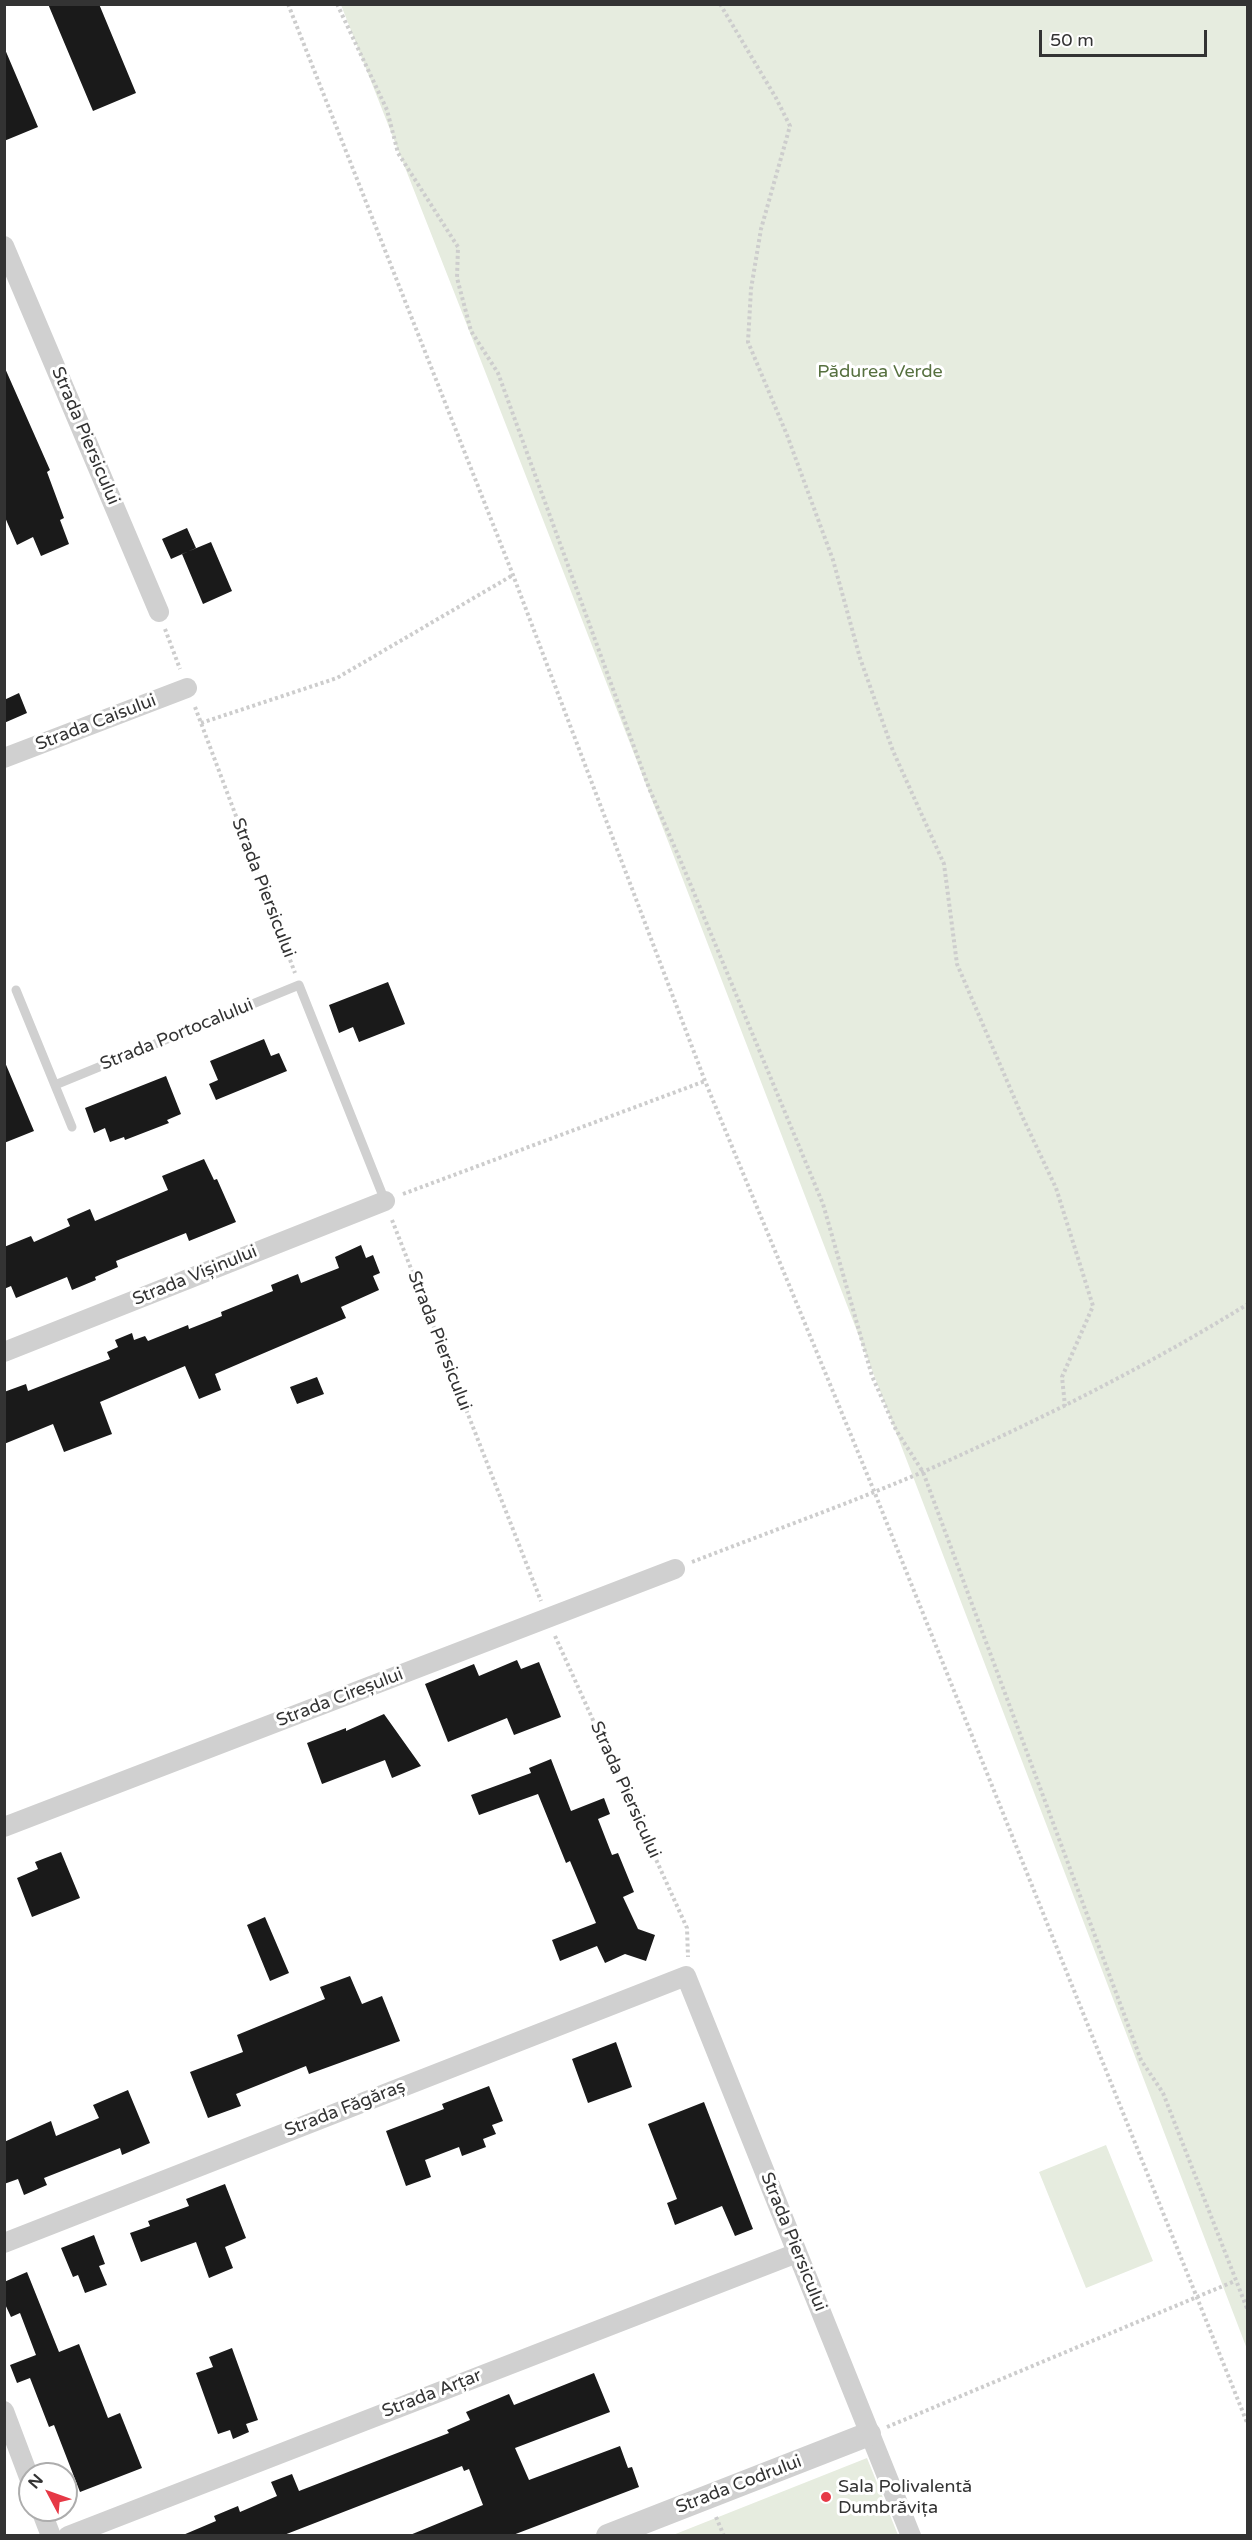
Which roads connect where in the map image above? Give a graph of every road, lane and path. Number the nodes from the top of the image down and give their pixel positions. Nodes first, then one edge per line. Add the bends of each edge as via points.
1 (288, 4) edge
2 (337, 4) edge
3 (720, 4) edge
4 (4, 246) edge
5 (513, 575) junction
6 (159, 612) joint
7 (187, 688) junction
8 (201, 723) junction
9 (4, 758) edge
10 (299, 985) junction
11 (16, 990) dead end
12 (705, 1082) junction
13 (55, 1085) junction
14 (72, 1127) dead end
15 (385, 1201) junction
16 (1248, 1304) edge
17 (4, 1352) edge
18 (1065, 1406) junction
19 (923, 1472) junction
20 (874, 1491) junction
21 (675, 1569) joint
22 (548, 1618) junction
23 (4, 1827) edge
24 (687, 1976) junction
25 (4, 2243) edge
26 (797, 2253) junction
27 (1235, 2281) junction
28 (1196, 2299) junction
29 (1248, 2311) edge
30 (4, 2411) edge
31 (1248, 2425) edge
32 (870, 2434) junction
33 (23, 2462) edge
34 (715, 2514) dead end
35 (68, 2535) edge
36 (608, 2535) edge
37 (724, 2535) edge
38 (911, 2535) edge

1 - 5 path
2 - 19 path via 387,110 398,153 458,248 457,278 471,331 498,373 649,788 823,1204 872,1376 896,1430
3 - 18 path via 790,126 761,229 751,289 748,342 833,560 860,658 893,751 944,864 957,964 1056,1188 1093,1306 1062,1377
4 - 6 street, Strada Piersicului
5 - 8 path via 337,678
5 - 12 path
6 - 7 path, Strada Piersicului
7 - 8 path, Strada Piersicului
7 - 9 street, Strada Caisului
8 - 10 path, Strada Piersicului
10 - 13 lane, Strada Portocalului
10 - 15 lane
11 - 13 lane
12 - 15 path
12 - 20 path
13 - 14 lane
15 - 17 street, Strada Vișinului
15 - 22 path, Strada Piersicului
16 - 18 path via 1190,1340
18 - 19 path
19 - 20 path
19 - 27 path via 1142,2060 1163,2093
20 - 21 path
20 - 28 path
21 - 22 street, Strada Cireșului
22 - 23 street, Strada Cireșului
22 - 24 path, Strada Piersicului via 687,1928
24 - 25 street, Strada Făgăraș
24 - 26 street, Strada Piersicului
26 - 32 street, Strada Piersicului
26 - 35 street, Strada Arțar
27 - 28 path
27 - 29 path
28 - 31 path
28 - 32 path
30 - 33 street
32 - 36 street, Strada Codrului
32 - 38 street, Strada Piersicului
34 - 37 path

